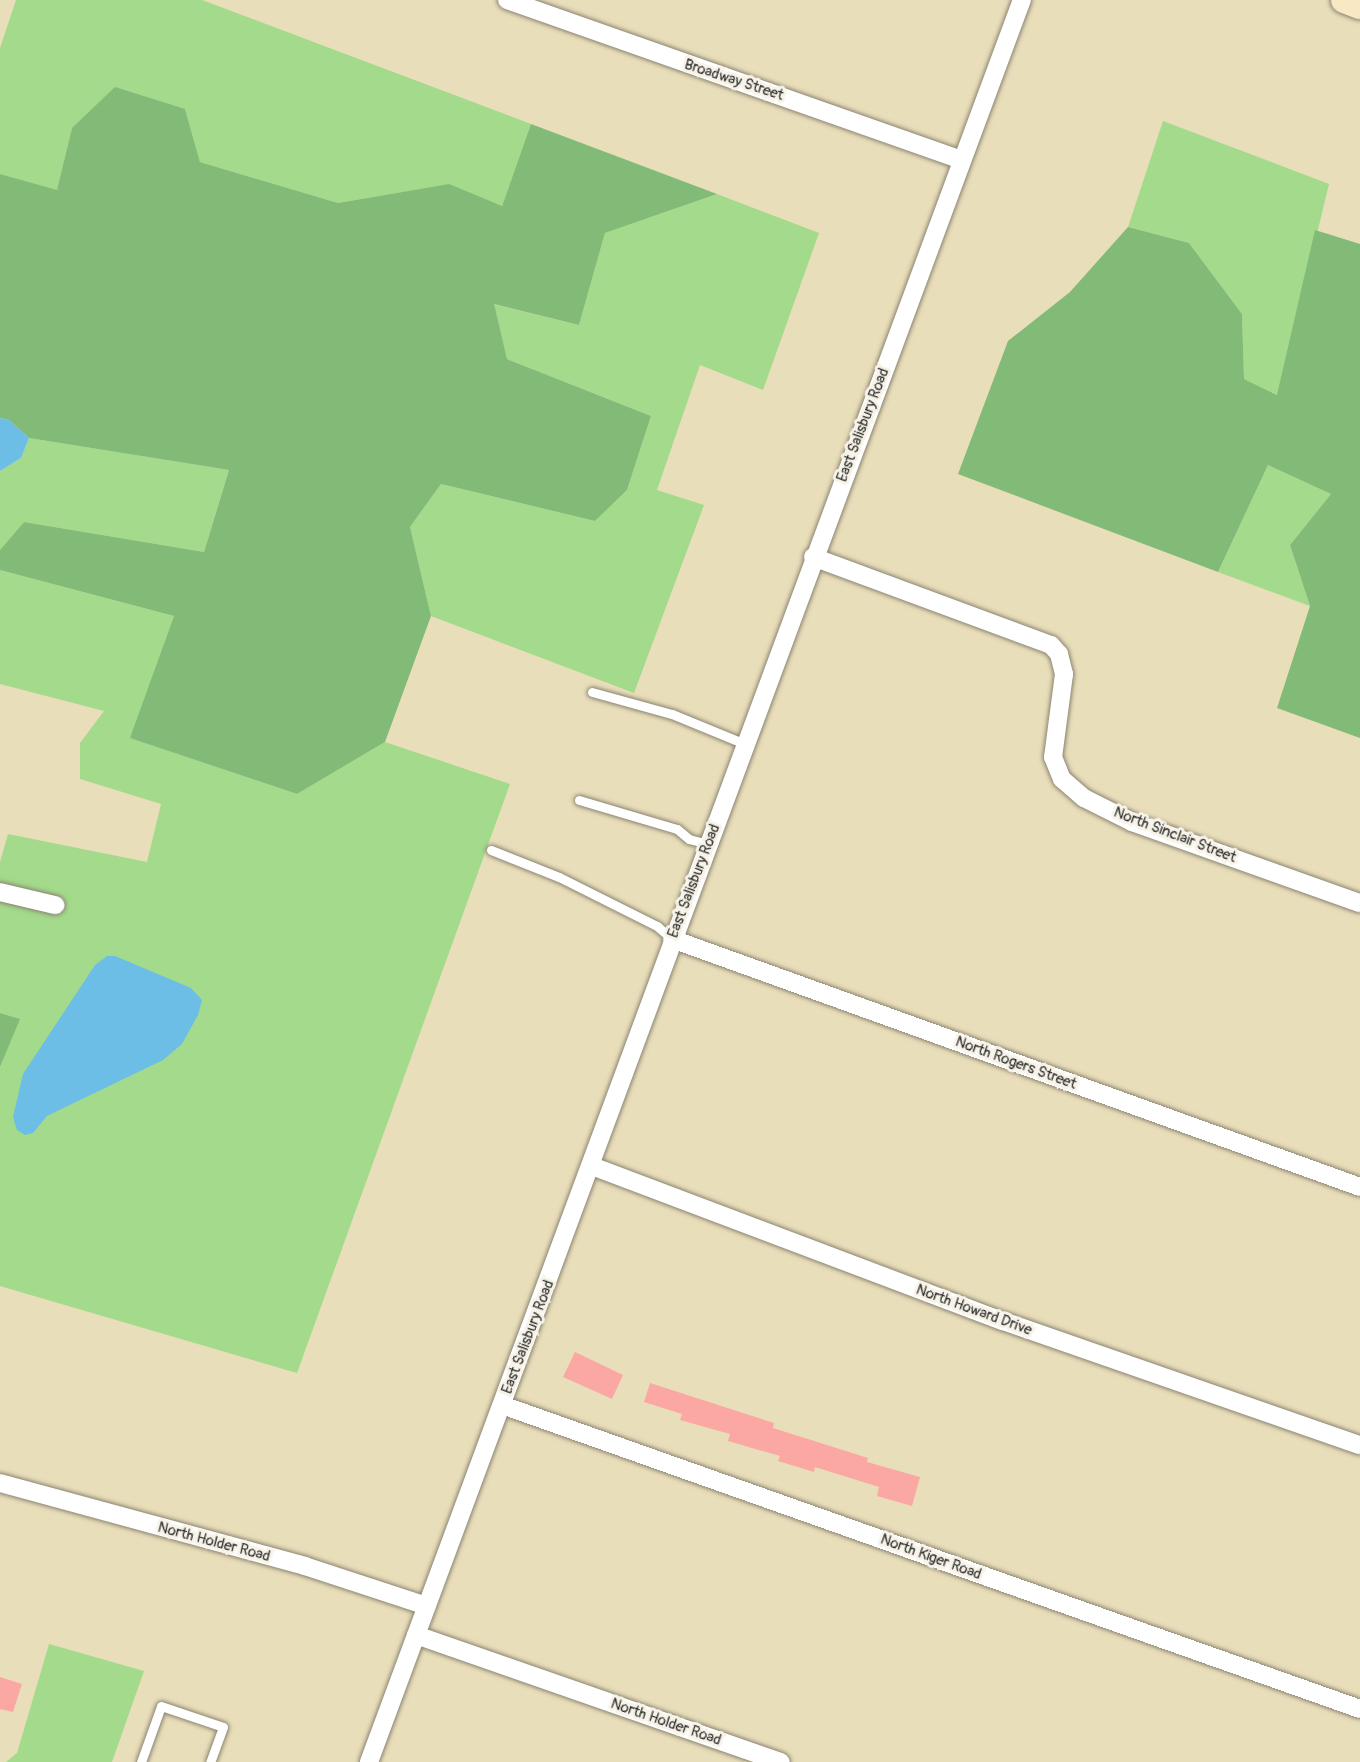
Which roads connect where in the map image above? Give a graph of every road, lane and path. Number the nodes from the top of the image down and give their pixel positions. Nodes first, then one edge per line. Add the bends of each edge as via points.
1 (507, 0) edge
2 (1022, 0) edge
3 (1344, 0) edge
4 (1360, 6) edge
5 (962, 160) junction
6 (813, 557) junction
7 (592, 692) dead end
8 (745, 744) junction
9 (579, 800) dead end
10 (708, 844) junction
11 (491, 850) dead end
12 (0, 892) edge
13 (1360, 903) edge
14 (55, 905) dead end
15 (672, 939) junction
16 (592, 1166) junction
17 (1360, 1187) edge
18 (502, 1405) junction
19 (1360, 1445) edge
20 (0, 1483) edge
21 (427, 1606) junction
22 (416, 1635) junction
23 (1360, 1709) edge
24 (141, 1762) edge
25 (210, 1762) edge
26 (369, 1762) edge
27 (780, 1762) edge

1 - 5 street, Broadway Street
2 - 5 street, East Salisbury Road
3 - 4 street
5 - 6 street, East Salisbury Road
6 - 8 street, East Salisbury Road
6 - 13 street, North Sinclair Street via 1051,645 1059,654 1064,674 1053,757 1062,779 1084,798 1132,822
7 - 8 lane via 672,714
8 - 10 street, East Salisbury Road
9 - 10 lane via 676,829 689,839
10 - 15 street, East Salisbury Road
11 - 15 lane via 559,877 657,926
12 - 14 street
15 - 16 street, East Salisbury Road
15 - 17 street, North Rogers Street
16 - 18 street, East Salisbury Road
16 - 19 street, North Howard Drive via 1003,1321
18 - 21 street, East Salisbury Road
18 - 23 street, North Kiger Road
20 - 21 street, North Holder Road via 305,1566
21 - 22 street, East Salisbury Road
22 - 26 street, East Salisbury Road
22 - 27 street, North Holder Road
24 - 25 lane via 161,1706 223,1727

